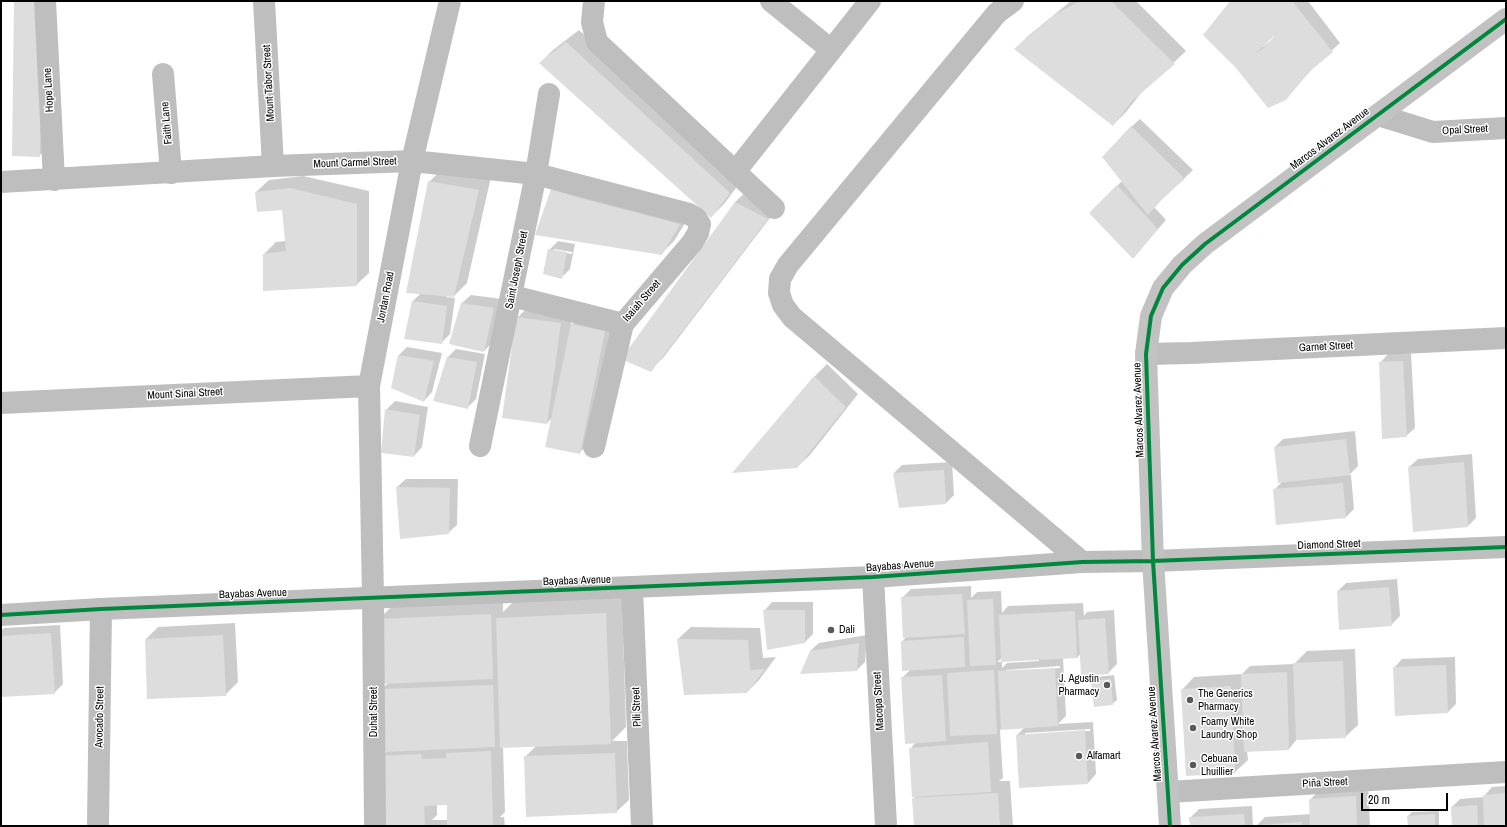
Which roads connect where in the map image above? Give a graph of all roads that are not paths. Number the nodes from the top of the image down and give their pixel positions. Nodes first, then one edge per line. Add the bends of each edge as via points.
1 (45, 1) edge
2 (264, 1) edge
3 (450, 1) edge
4 (594, 1) edge
5 (771, 1) edge
6 (870, 1) edge
7 (1012, 1) edge
8 (1506, 19) edge
9 (830, 49) junction
10 (163, 74) dead end
11 (549, 94) dead end
12 (1378, 115) junction
13 (1506, 128) edge
14 (412, 162) junction
15 (273, 166) junction
16 (171, 172) junction
17 (735, 172) junction
18 (536, 174) junction
19 (54, 180) junction
20 (1, 182) edge
21 (774, 208) dead end
22 (700, 224) joint
23 (512, 296) junction
24 (623, 324) junction
25 (1506, 338) edge
26 (1146, 354) junction
27 (369, 386) junction
28 (1, 402) edge
29 (480, 446) dead end
30 (594, 447) dead end
31 (1506, 547) edge
32 (1153, 561) junction
33 (1082, 562) junction
34 (873, 577) junction
35 (632, 588) junction
36 (373, 598) junction
37 (101, 609) junction
38 (1, 615) edge
39 (1506, 772) edge
40 (1168, 792) junction
41 (98, 826) edge
42 (375, 826) edge
43 (642, 826) edge
44 (886, 826) edge
45 (1170, 826) edge

1 - 19 street, Hope Lane
2 - 15 street, Mount Tabor Street
3 - 14 street, Jordan Road
4 - 17 street via 592,22 597,42
5 - 9 street
6 - 9 street
7 - 33 street via 997,13 788,265 780,279 779,292 783,305 792,317
8 - 12 main road, Marcos Alvarez Avenue
9 - 17 street
10 - 16 street, Faith Lane
11 - 18 street, Saint Joseph Street
12 - 13 street, Opal Street via 1433,132
12 - 26 main road, Marcos Alvarez Avenue via 1205,244 1182,265 1163,288 1150,316
14 - 15 street, Mount Carmel Street
14 - 18 street, Mount Carmel Street
14 - 27 street, Jordan Road
15 - 16 street, Mount Carmel Street
16 - 19 street, Mount Carmel Street
17 - 21 street
18 - 22 street, Mount Carmel Street via 689,214
18 - 23 street, Saint Joseph Street
19 - 20 street, Mount Carmel Street
22 - 24 street, Isaiah Street via 692,243
23 - 24 street, Isaiah Street
23 - 29 street, Saint Joseph Street
24 - 30 street
25 - 26 street, Garnet Street
26 - 32 main road, Marcos Alvarez Avenue
27 - 28 street, Mount Sinai Street
27 - 36 street, Jordan Road
31 - 32 street, Diamond Street
32 - 33 street, Bayabas Avenue
32 - 40 main road, Marcos Alvarez Avenue
33 - 34 street, Bayabas Avenue
34 - 35 street, Bayabas Avenue
34 - 44 street, Macopa Street
35 - 36 street, Bayabas Avenue
35 - 43 street, Pili Street
36 - 37 street, Bayabas Avenue
36 - 42 street, Duhat Street
37 - 38 street, Bayabas Avenue
37 - 41 street, Avocado Street
39 - 40 street, Piña Street
40 - 45 main road, Marcos Alvarez Avenue

